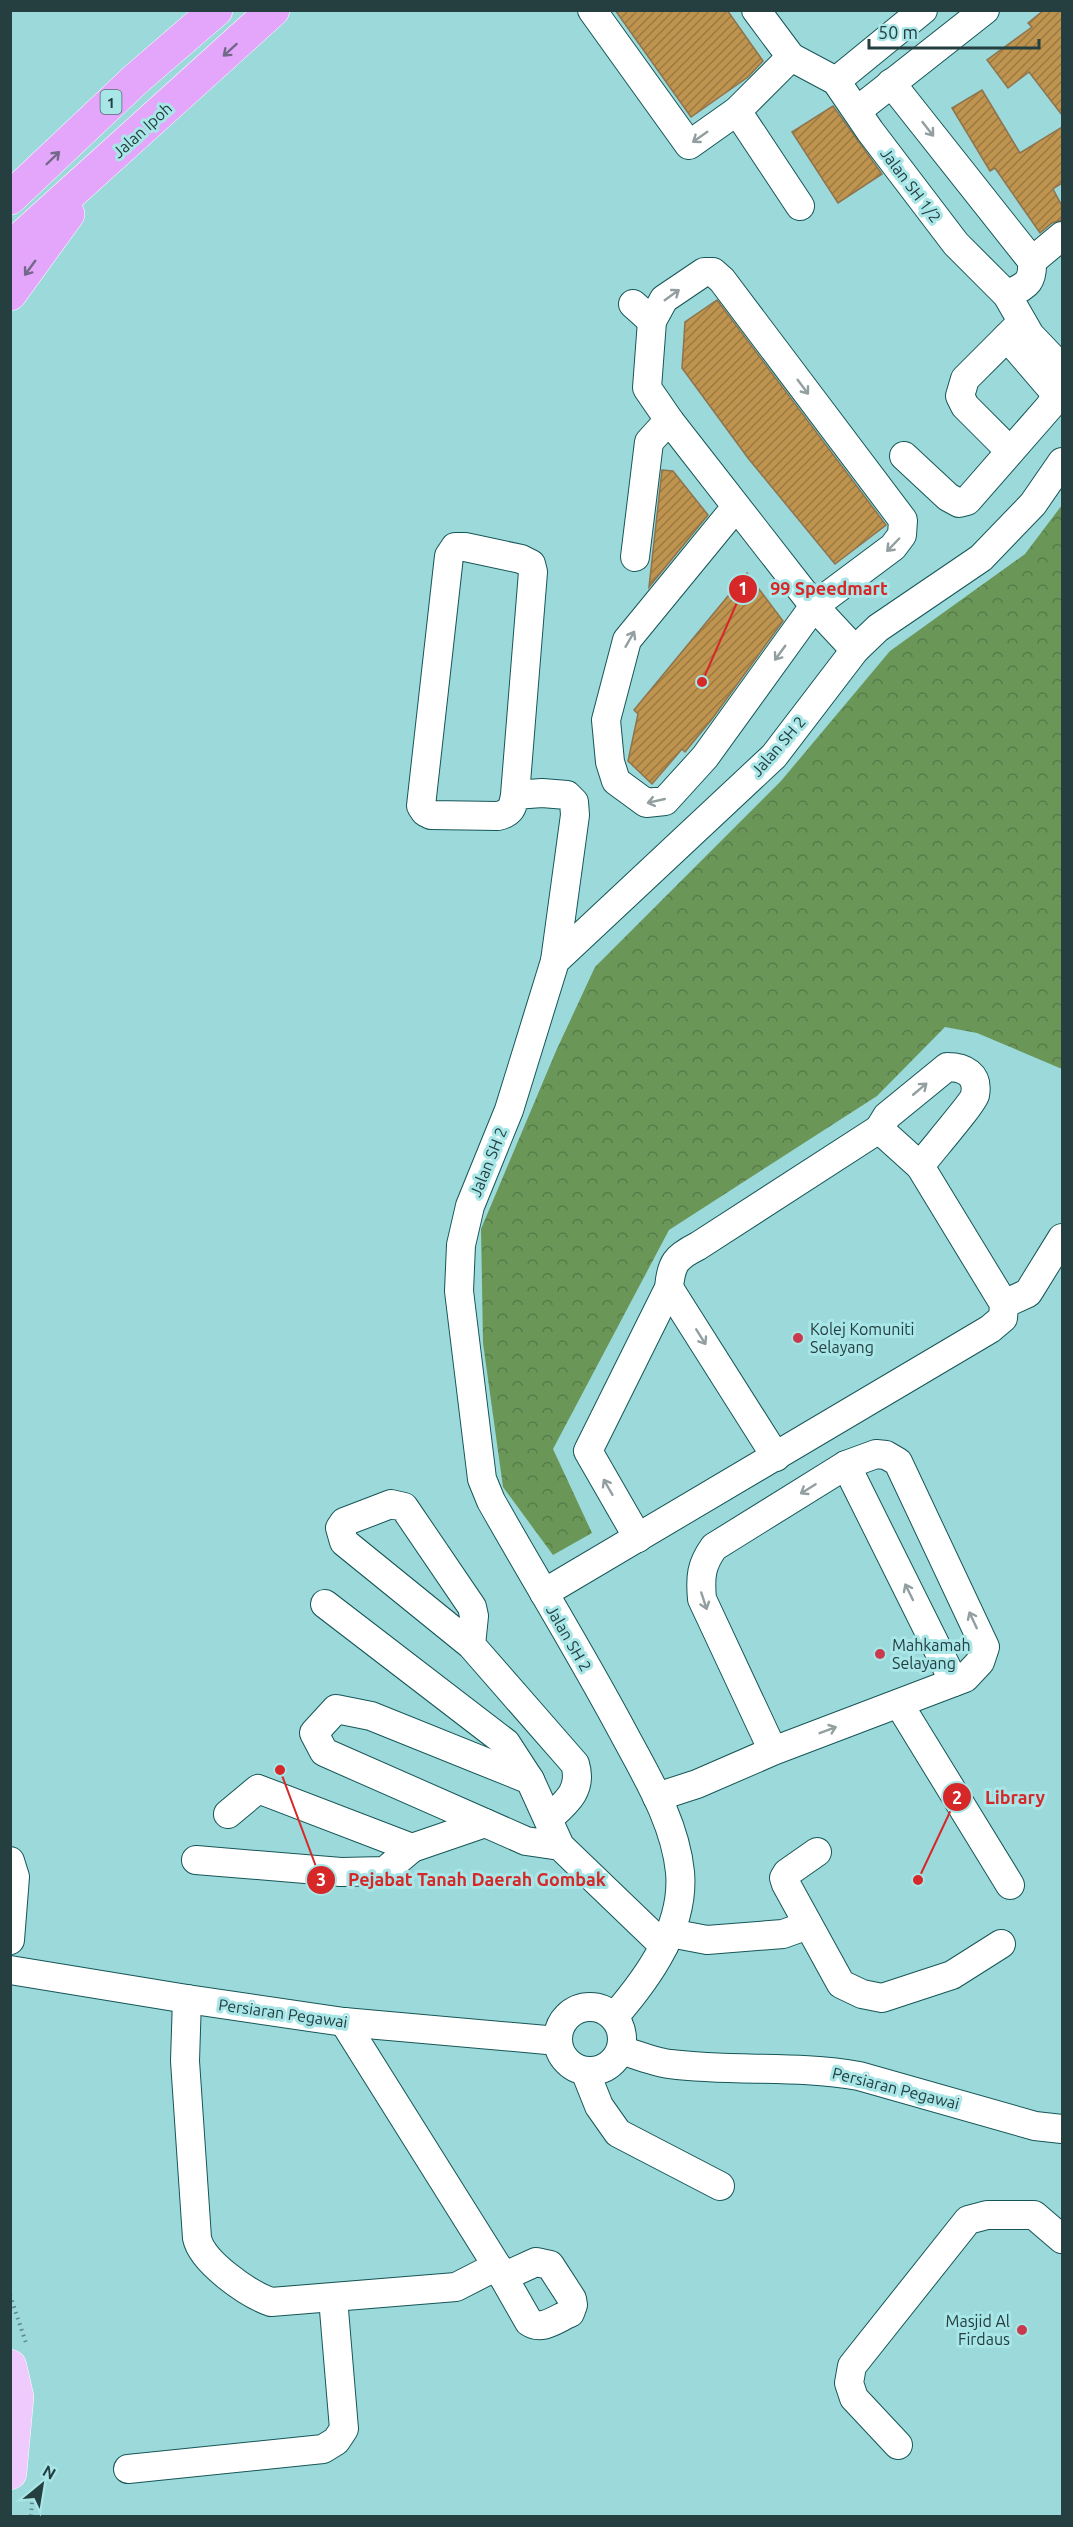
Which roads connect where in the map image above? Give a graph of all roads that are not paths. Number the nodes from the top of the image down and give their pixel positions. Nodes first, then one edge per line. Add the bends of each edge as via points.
1 (188, 10) edge
2 (216, 10) edge
3 (273, 10) edge
4 (592, 10) edge
5 (756, 10) edge
6 (985, 10) edge
7 (913, 14) edge
8 (791, 57) junction
9 (836, 81) junction
10 (891, 83) junction
11 (858, 110) junction
12 (737, 111) junction
13 (10, 168) edge
14 (100, 168) junction
15 (10, 198) edge
16 (800, 206) dead end
17 (1062, 236) edge
18 (10, 248) edge
19 (1032, 261) junction
20 (10, 294) edge
21 (1007, 296) junction
22 (1014, 329) junction
23 (1062, 365) edge
24 (669, 420) junction
25 (1010, 451) junction
26 (904, 456) dead end
27 (1062, 462) edge
28 (736, 507) junction
29 (635, 557) dead end
30 (814, 606) junction
31 (855, 650) junction
32 (515, 795) junction
33 (555, 961) junction
34 (879, 1129) junction
35 (920, 1166) junction
36 (1062, 1238) edge
37 (669, 1288) junction
38 (1004, 1304) junction
39 (776, 1457) junction
40 (846, 1465) junction
41 (638, 1538) junction
42 (544, 1593) junction
43 (325, 1605) dead end
44 (471, 1645) junction
45 (954, 1682) junction
46 (899, 1704) junction
47 (773, 1751) junction
48 (530, 1780) junction
49 (657, 1797) junction
50 (228, 1814) dead end
51 (548, 1819) junction
52 (485, 1823) junction
53 (560, 1846) junction
54 (412, 1848) junction
55 (817, 1852) dead end
56 (196, 1860) dead end
57 (10, 1861) edge
58 (1010, 1885) dead end
59 (808, 1925) junction
60 (10, 1940) edge
61 (667, 1940) junction
62 (1001, 1944) dead end
63 (10, 1970) edge
64 (187, 1999) junction
65 (614, 2017) junction
66 (344, 2022) junction
67 (558, 2041) junction
68 (621, 2050) junction
69 (585, 2071) junction
70 (1062, 2129) edge
71 (720, 2186) dead end
72 (1062, 2239) edge
73 (333, 2298) junction
74 (10, 2366) edge
75 (898, 2445) dead end
76 (128, 2469) dead end
77 (10, 2473) edge

1 - 13 highway
15 -> 2 highway, 1
3 -> 14 highway, Jalan Ipoh
12 -> 4 street via 689,145
5 - 8 street, Jalan SH 1/2
6 - 10 street
7 - 9 street
8 - 9 street, Jalan SH 1/2
8 - 12 street
9 - 11 street, Jalan SH 1/2
10 - 11 street
10 -> 19 street
11 - 21 street, Jalan SH 1/2 via 956,244
12 - 16 street
14 - 18 highway, Jalan Ipoh
14 -> 20 highway
17 - 19 street
19 - 21 street via 1033,275 1027,285
21 - 22 street, Jalan SH 1/2
22 - 23 street, Jalan SH 1/2 via 1030,335
22 - 25 street via 1056,394
22 - 25 street via 965,379 960,396 965,406
24 - 28 street
24 - 29 street via 649,442
24 -> 30 street via 647,388 643,312 704,272 713,272 903,520 902,535 893,547
25 - 26 street via 967,501 959,503
27 - 31 street, Jalan SH 2 via 1033,504 981,558 878,628
28 - 30 street
30 -> 28 street via 705,757 665,801 646,803 616,781 609,762 606,720 627,640
30 - 31 street
31 - 33 street, Jalan SH 2 via 774,756
32 - 32 street via 533,572 531,564 521,559 455,547 449,556 421,806 431,815 498,816 513,807
32 - 33 street via 567,795 574,802
33 - 42 street, Jalan SH 2 via 509,1110 470,1206 461,1245 459,1291 482,1479
34 - 35 street
34 -> 35 street via 887,1116 947,1067 969,1072 975,1080 975,1096
34 - 37 street via 682,1254 671,1269
35 - 38 street
36 - 38 street via 1028,1293
37 -> 39 street
41 -> 37 street via 588,1451
38 - 39 street via 1003,1318 990,1329
39 - 41 street
45 -> 40 street
45 -> 40 street via 965,1678 980,1662 985,1647 898,1462 876,1454
40 -> 47 street via 714,1547 705,1559 700,1577 702,1599
41 - 42 street
42 - 49 street, Jalan SH 2
43 - 48 street via 506,1743
44 - 44 street via 472,1607 404,1507 391,1504 344,1522 340,1528 344,1542
44 - 51 street via 575,1764 578,1774 573,1793
45 - 46 street
47 -> 46 street
46 - 58 street
47 - 49 street
48 - 51 street
48 - 52 street via 371,1716 336,1709 315,1733 324,1752
49 - 61 street, Jalan SH 2 via 680,1873 677,1907
50 - 54 street via 258,1789
51 - 53 street
52 - 53 street via 526,1841
52 - 54 street
53 - 61 street
54 - 56 street via 385,1871 341,1872
55 - 59 street via 784,1878
57 - 60 street via 15,1877
59 - 61 street via 783,1934
59 - 62 street via 841,1984 882,1998 952,1975
61 - 65 street, Jalan SH 2
63 - 64 street, Persiaran Pegawai
64 - 66 street, Persiaran Pegawai
64 - 73 street via 185,2061 199,2248 255,2297 271,2302
65 - 67 street via 604,2010 582,2008 564,2020
65 - 68 street via 621,2027
66 - 67 street, Persiaran Pegawai
66 - 73 street via 500,2272 456,2287
67 - 69 street via 566,2061
68 - 69 street via 607,2067
68 - 70 street, Persiaran Pegawai via 668,2064 840,2072 1035,2126
69 - 71 street via 599,2106 618,2133
72 - 75 street via 1034,2215 987,2215 968,2220 852,2366 849,2383 854,2398
73 - 76 street via 345,2429 336,2441 323,2449
74 - 77 main road via 17,2397

